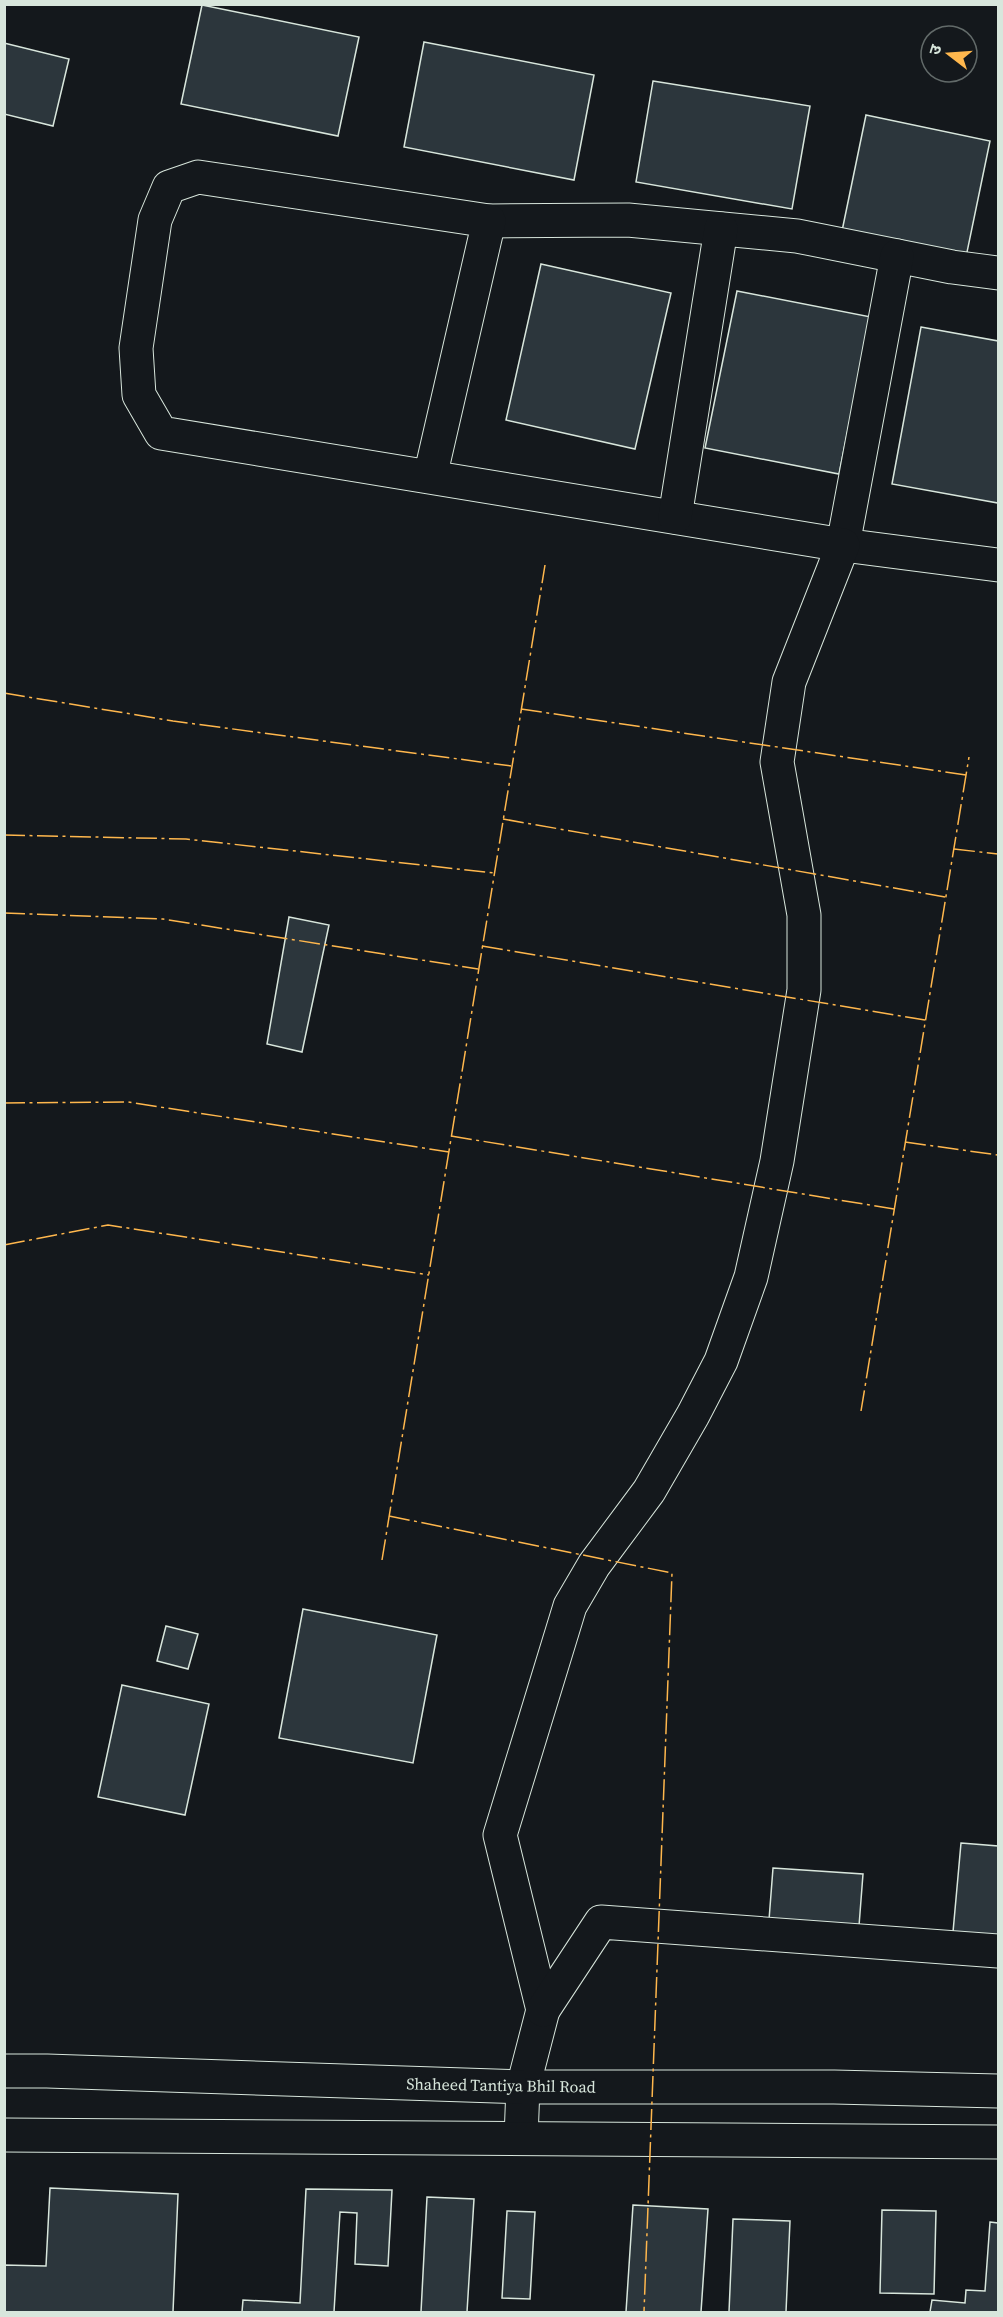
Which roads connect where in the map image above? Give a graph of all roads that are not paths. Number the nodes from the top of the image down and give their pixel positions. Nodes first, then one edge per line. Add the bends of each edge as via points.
1 (489, 220) junction
2 (720, 229) junction
3 (897, 256) junction
4 (999, 273) edge
5 (430, 477) junction
6 (675, 517) junction
7 (843, 545) junction
8 (999, 565) edge
9 (999, 1951) edge
10 (543, 2010) junction
11 (4, 2071) edge
12 (523, 2087) junction
13 (999, 2091) edge
14 (4, 2135) edge
15 (520, 2138) junction
16 (999, 2142) edge

1 - 2 main road via 628,220
1 - 5 main road
1 - 5 main road via 198,177 169,187 155,220 136,348 139,395 161,433
2 - 3 main road via 797,236
2 - 6 main road
3 - 4 main road
3 - 7 main road
5 - 6 main road
6 - 7 main road
7 - 8 main road
7 - 10 main road via 789,682 777,762 804,915 804,990 777,1161 751,1276 721,1361 693,1415 649,1491 594,1565 570,1606 500,1835
9 - 10 main road via 601,1922
10 - 12 main road
11 - 12 main road, Shaheed Tantiya Bhil Road
12 - 13 main road, Shaheed Tantiya Bhil Road
12 - 15 main road
14 - 15 main road
15 - 16 main road

